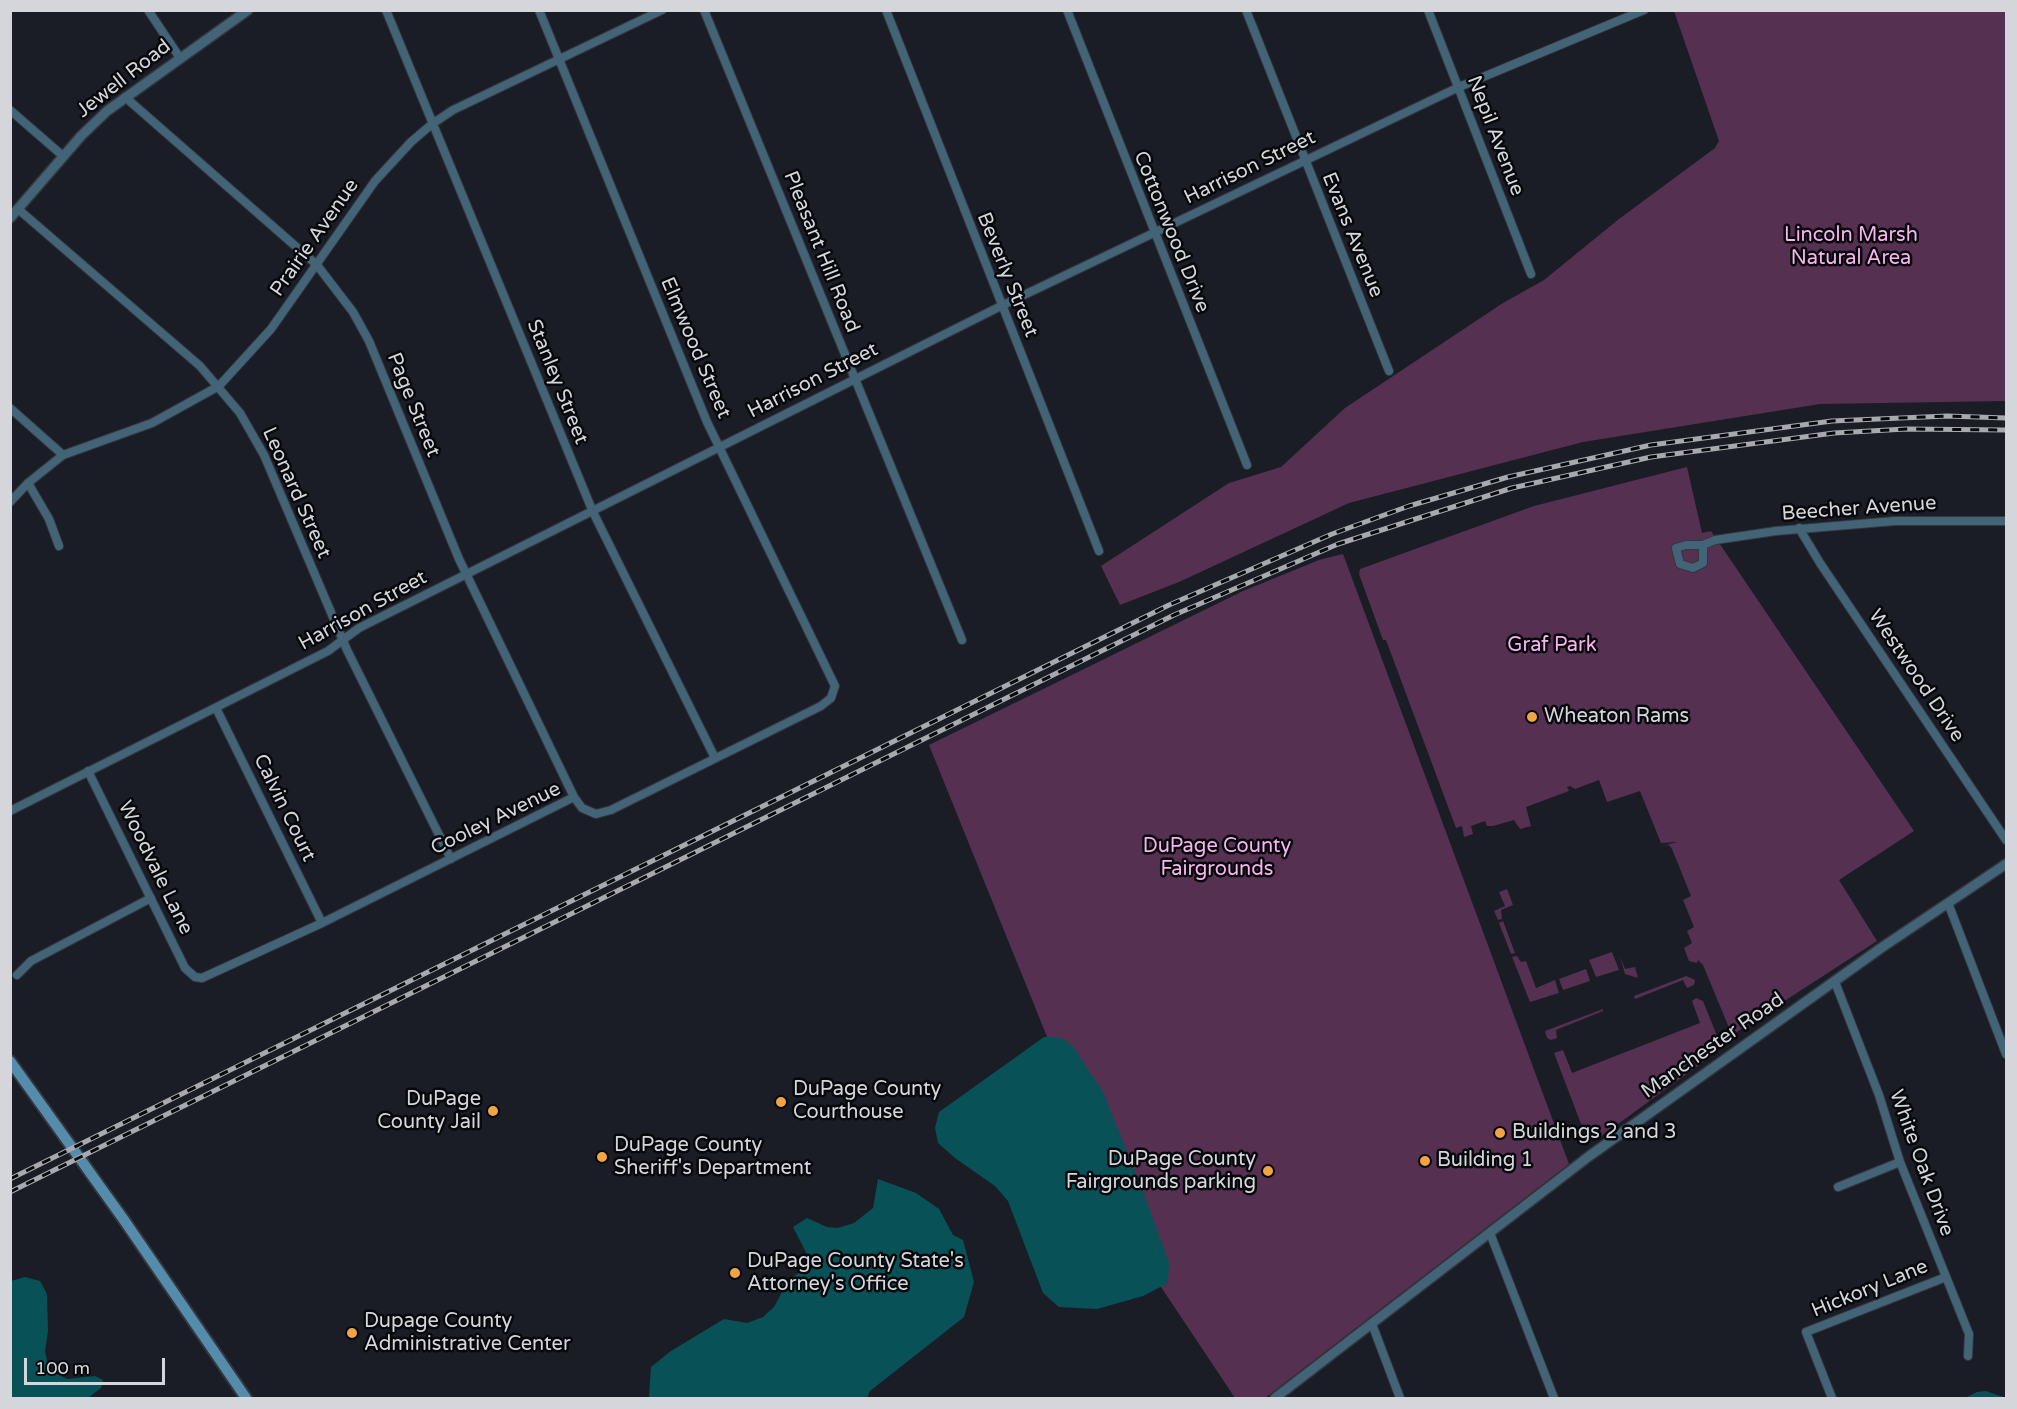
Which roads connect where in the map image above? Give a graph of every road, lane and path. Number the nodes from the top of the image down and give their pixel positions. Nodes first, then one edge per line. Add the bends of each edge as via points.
1 (148, 10) edge
2 (248, 10) edge
3 (386, 10) edge
4 (539, 10) edge
5 (662, 10) edge
6 (704, 10) edge
7 (885, 10) edge
8 (1066, 10) edge
9 (1246, 10) edge
10 (1428, 10) edge
11 (1644, 10) edge
12 (180, 58) junction
13 (558, 59) junction
14 (1459, 87) junction
15 (124, 97) junction
16 (10, 110) edge
17 (432, 124) junction
18 (63, 156) junction
19 (1304, 160) junction
20 (18, 209) junction
21 (10, 218) edge
22 (1153, 233) junction
23 (317, 266) junction
24 (1531, 274) dead end
25 (1001, 306) junction
26 (1389, 371) dead end
27 (855, 378) junction
28 (219, 386) junction
29 (10, 408) edge
30 (719, 447) junction
31 (63, 455) junction
32 (1247, 465) dead end
33 (28, 483) junction
34 (10, 502) edge
35 (593, 512) junction
36 (2007, 521) edge
37 (1799, 528) junction
38 (1703, 545) dead end
39 (59, 546) dead end
40 (1099, 551) dead end
41 (466, 574) junction
42 (962, 640) dead end
43 (343, 641) junction
44 (835, 692) joint
45 (216, 708) junction
46 (715, 758) junction
47 (88, 771) junction
48 (574, 797) junction
49 (10, 811) edge
50 (2007, 840) edge
51 (451, 859) junction
52 (2007, 864) edge
53 (151, 898) junction
54 (1948, 903) junction
55 (322, 923) junction
56 (17, 975) dead end
57 (195, 977) joint
58 (1835, 982) junction
59 (2007, 1054) edge
60 (10, 1061) edge
61 (1900, 1162) junction
62 (1838, 1187) dead end
63 (1490, 1233) junction
64 (1946, 1276) junction
65 (1372, 1324) junction
66 (1968, 1356) dead end
67 (246, 1398) edge
68 (1275, 1398) edge
69 (1400, 1398) edge
70 (1554, 1398) edge
71 (1832, 1398) edge

1 - 12 street
2 - 12 street, Jewell Road
3 - 17 street, Stanley Street
4 - 13 street, Elmwood Street
5 - 13 street, Prairie Avenue
6 - 27 street, Pleasant Hill Road
7 - 25 street, Beverly Street
8 - 22 street, Cottonwood Drive
9 - 19 street, Evans Avenue
10 - 14 street, Nepil Avenue
11 - 14 street, Harrison Street
12 - 15 street, Jewell Road
13 - 17 street, Prairie Avenue
13 - 30 street, Elmwood Street
14 - 19 street, Harrison Street
14 - 24 street, Nepil Avenue
15 - 18 street, Jewell Road
15 - 23 street, Page Street
16 - 18 street
17 - 23 street, Prairie Avenue via 375,181
17 - 35 street, Stanley Street
18 - 20 street, Jewell Road
19 - 22 street, Harrison Street
19 - 26 street, Evans Avenue
20 - 21 street, Jewell Road
20 - 28 street, Leonard Street
22 - 25 street, Harrison Street
22 - 32 street, Cottonwood Drive
23 - 28 street, Prairie Avenue via 264,338
23 - 41 street, Page Street via 364,330
25 - 27 street, Harrison Street
25 - 40 street, Beverly Street
27 - 30 street, Harrison Street
27 - 42 street, Pleasant Hill Road
28 - 31 street, Prairie Avenue via 152,423
28 - 43 street, Leonard Street via 264,455
29 - 31 street
30 - 35 street, Harrison Street
30 - 44 street, Elmwood Street via 825,662
31 - 33 street, Prairie Avenue
33 - 34 street, Prairie Avenue
33 - 39 street
35 - 41 street, Harrison Street
35 - 46 street, Stanley Street
36 - 37 street, Beecher Avenue via 1895,521
37 - 38 street, Beecher Avenue
37 - 50 street, Westwood Drive
41 - 43 street, Harrison Street via 359,628
41 - 48 street, Page Street
43 - 45 street, Harrison Street
43 - 51 street, Leonard Street
44 - 46 street, Cooley Avenue via 820,706
45 - 47 street, Harrison Street
45 - 55 street, Calvin Court
46 - 48 street, Cooley Avenue via 611,810 596,814 582,808
47 - 49 street, Harrison Street
47 - 53 street, Woodvale Lane
48 - 51 street, Cooley Avenue
51 - 55 street, Cooley Avenue
52 - 54 street, Manchester Road
53 - 56 street via 31,962
53 - 57 street, Woodvale Lane via 185,968
54 - 58 street, Manchester Road
54 - 59 street
55 - 57 street, Cooley Avenue via 207,977
58 - 61 street, White Oak Drive via 1879,1095
58 - 63 street, Manchester Road via 1597,1150
60 - 67 main road via 88,1167
61 - 62 street
61 - 64 street, White Oak Drive
63 - 65 street, Manchester Road
63 - 70 street
64 - 66 street, White Oak Drive via 1969,1334
64 - 71 street, Hickory Lane via 1806,1332
65 - 68 street, Manchester Road
65 - 69 street

